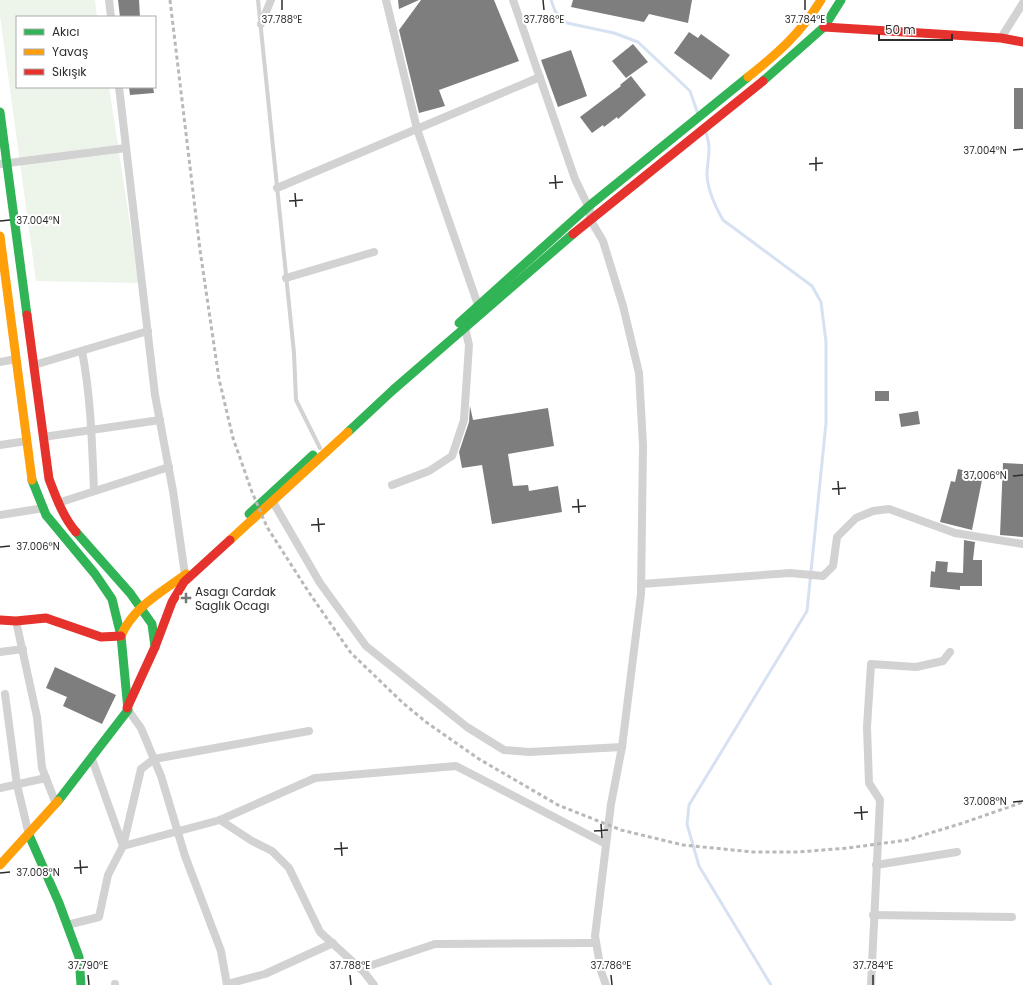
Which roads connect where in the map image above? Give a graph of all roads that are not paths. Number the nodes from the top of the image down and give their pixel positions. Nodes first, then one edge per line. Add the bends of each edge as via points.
1 (109, 0) edge
2 (258, 0) edge
3 (271, 0) edge
4 (384, 0) edge
5 (513, 0) edge
6 (820, 0) edge
7 (841, 0) edge
8 (1023, 3) edge
9 (111, 16) edge
10 (261, 24) junction
11 (824, 27) junction
12 (1001, 38) junction
13 (1023, 42) edge
14 (540, 77) junction
15 (119, 88) edge
16 (0, 112) edge
17 (417, 129) junction
18 (126, 148) junction
19 (3, 163) edge
20 (277, 188) junction
21 (588, 206) junction
22 (590, 219) junction
23 (0, 236) edge
24 (1, 247) edge
25 (374, 252) dead end
26 (286, 278) junction
27 (4, 294) edge
28 (478, 305) junction
29 (465, 328) junction
30 (148, 331) junction
31 (82, 351) junction
32 (16, 359) junction
33 (0, 362) edge
34 (34, 365) junction
35 (160, 420) junction
36 (92, 429) junction
37 (43, 437) junction
38 (27, 441) junction
39 (0, 445) edge
40 (320, 448) junction
41 (168, 467) junction
42 (392, 485) dead end
43 (94, 491) junction
44 (58, 502) junction
45 (273, 502) junction
46 (44, 508) junction
47 (0, 515) edge
48 (1023, 544) edge
49 (185, 575) junction
50 (642, 584) junction
51 (141, 608) junction
52 (0, 620) edge
53 (16, 621) junction
54 (121, 636) junction
55 (155, 647) junction
56 (23, 649) junction
57 (0, 652) edge
58 (950, 652) dead end
59 (5, 694) dead end
60 (128, 709) junction
61 (309, 731) dead end
62 (622, 747) junction
63 (92, 759) junction
64 (154, 759) junction
65 (46, 778) junction
66 (17, 785) junction
67 (0, 788) edge
68 (56, 804) junction
69 (220, 820) junction
70 (177, 831) junction
71 (29, 835) junction
72 (606, 844) junction
73 (123, 846) junction
74 (957, 852) dead end
75 (0, 865) edge
76 (876, 865) junction
77 (873, 915) junction
78 (1012, 917) dead end
79 (68, 925) junction
80 (332, 943) junction
81 (596, 943) junction
82 (360, 969) junction
83 (227, 984) edge
84 (81, 985) edge
85 (374, 985) edge
86 (606, 985) edge
87 (871, 985) edge

1 - 9 street
2 - 10 lane
3 - 10 street
4 - 17 street
5 - 14 street
6 - 21 main road via 807,22 776,55
7 - 11 main road
8 - 12 street
10 - 20 lane
11 - 12 main road
11 - 22 main road via 773,73
12 - 13 main road
14 - 17 street
14 - 21 street
15 - 18 street
16 - 19 main road
17 - 20 street
17 - 28 street
18 - 19 street
18 - 30 street
19 - 34 main road
20 - 26 lane
21 - 22 street
21 - 28 main road
22 - 29 main road
22 - 50 street via 603,241 623,306 639,373 643,445
23 - 24 main road
24 - 27 main road
25 - 26 street
26 - 40 lane via 296,400
27 - 32 main road
28 - 40 main road
29 - 42 street via 469,345 464,420 452,456 429,471
29 - 45 main road via 392,390
30 - 31 street
30 - 35 street
31 - 34 street
31 - 36 street
32 - 33 street
32 - 38 main road
34 - 37 main road
35 - 36 street
35 - 41 street
36 - 37 street
36 - 43 street
37 - 44 main road via 49,479
38 - 39 street
38 - 46 main road via 32,481
40 - 49 main road
41 - 43 street
41 - 49 street
43 - 44 street
44 - 51 main road via 70,525
45 - 55 main road via 184,582 172,602
45 - 62 street via 320,583 366,646 467,727 504,750 529,752
46 - 47 street
46 - 54 main road via 46,515 95,574 112,599
48 - 50 street via 955,533 889,509 873,511 856,518 837,537 833,566 823,576 790,573
49 - 51 main road
50 - 62 street
51 - 54 main road via 126,624
51 - 55 main road via 152,624
52 - 53 main road
53 - 54 main road via 46,618 100,637
53 - 56 street
54 - 60 main road
55 - 60 main road
56 - 57 street
56 - 65 street via 37,717 42,768
58 - 76 street via 943,661 916,667 871,664 867,727 869,783 880,800
59 - 66 street
60 - 63 main road
60 - 64 street via 141,728
61 - 64 street
62 - 72 street
63 - 68 main road
63 - 73 street
64 - 70 street via 162,776
64 - 73 street via 141,769
65 - 66 street
65 - 68 street
66 - 67 street
66 - 71 street
68 - 71 main road
69 - 70 street
69 - 72 street via 315,778 456,766
69 - 80 street via 246,838 272,850 289,868 320,932
70 - 73 street
70 - 83 street via 222,952
71 - 75 main road
71 - 79 main road
72 - 81 street via 598,902
73 - 79 street via 108,875 99,917
74 - 76 street
76 - 77 street
77 - 78 street
77 - 87 street
79 - 84 main road via 79,957
80 - 82 street
80 - 83 street via 265,974
81 - 82 street via 434,944
81 - 86 street
82 - 85 street

